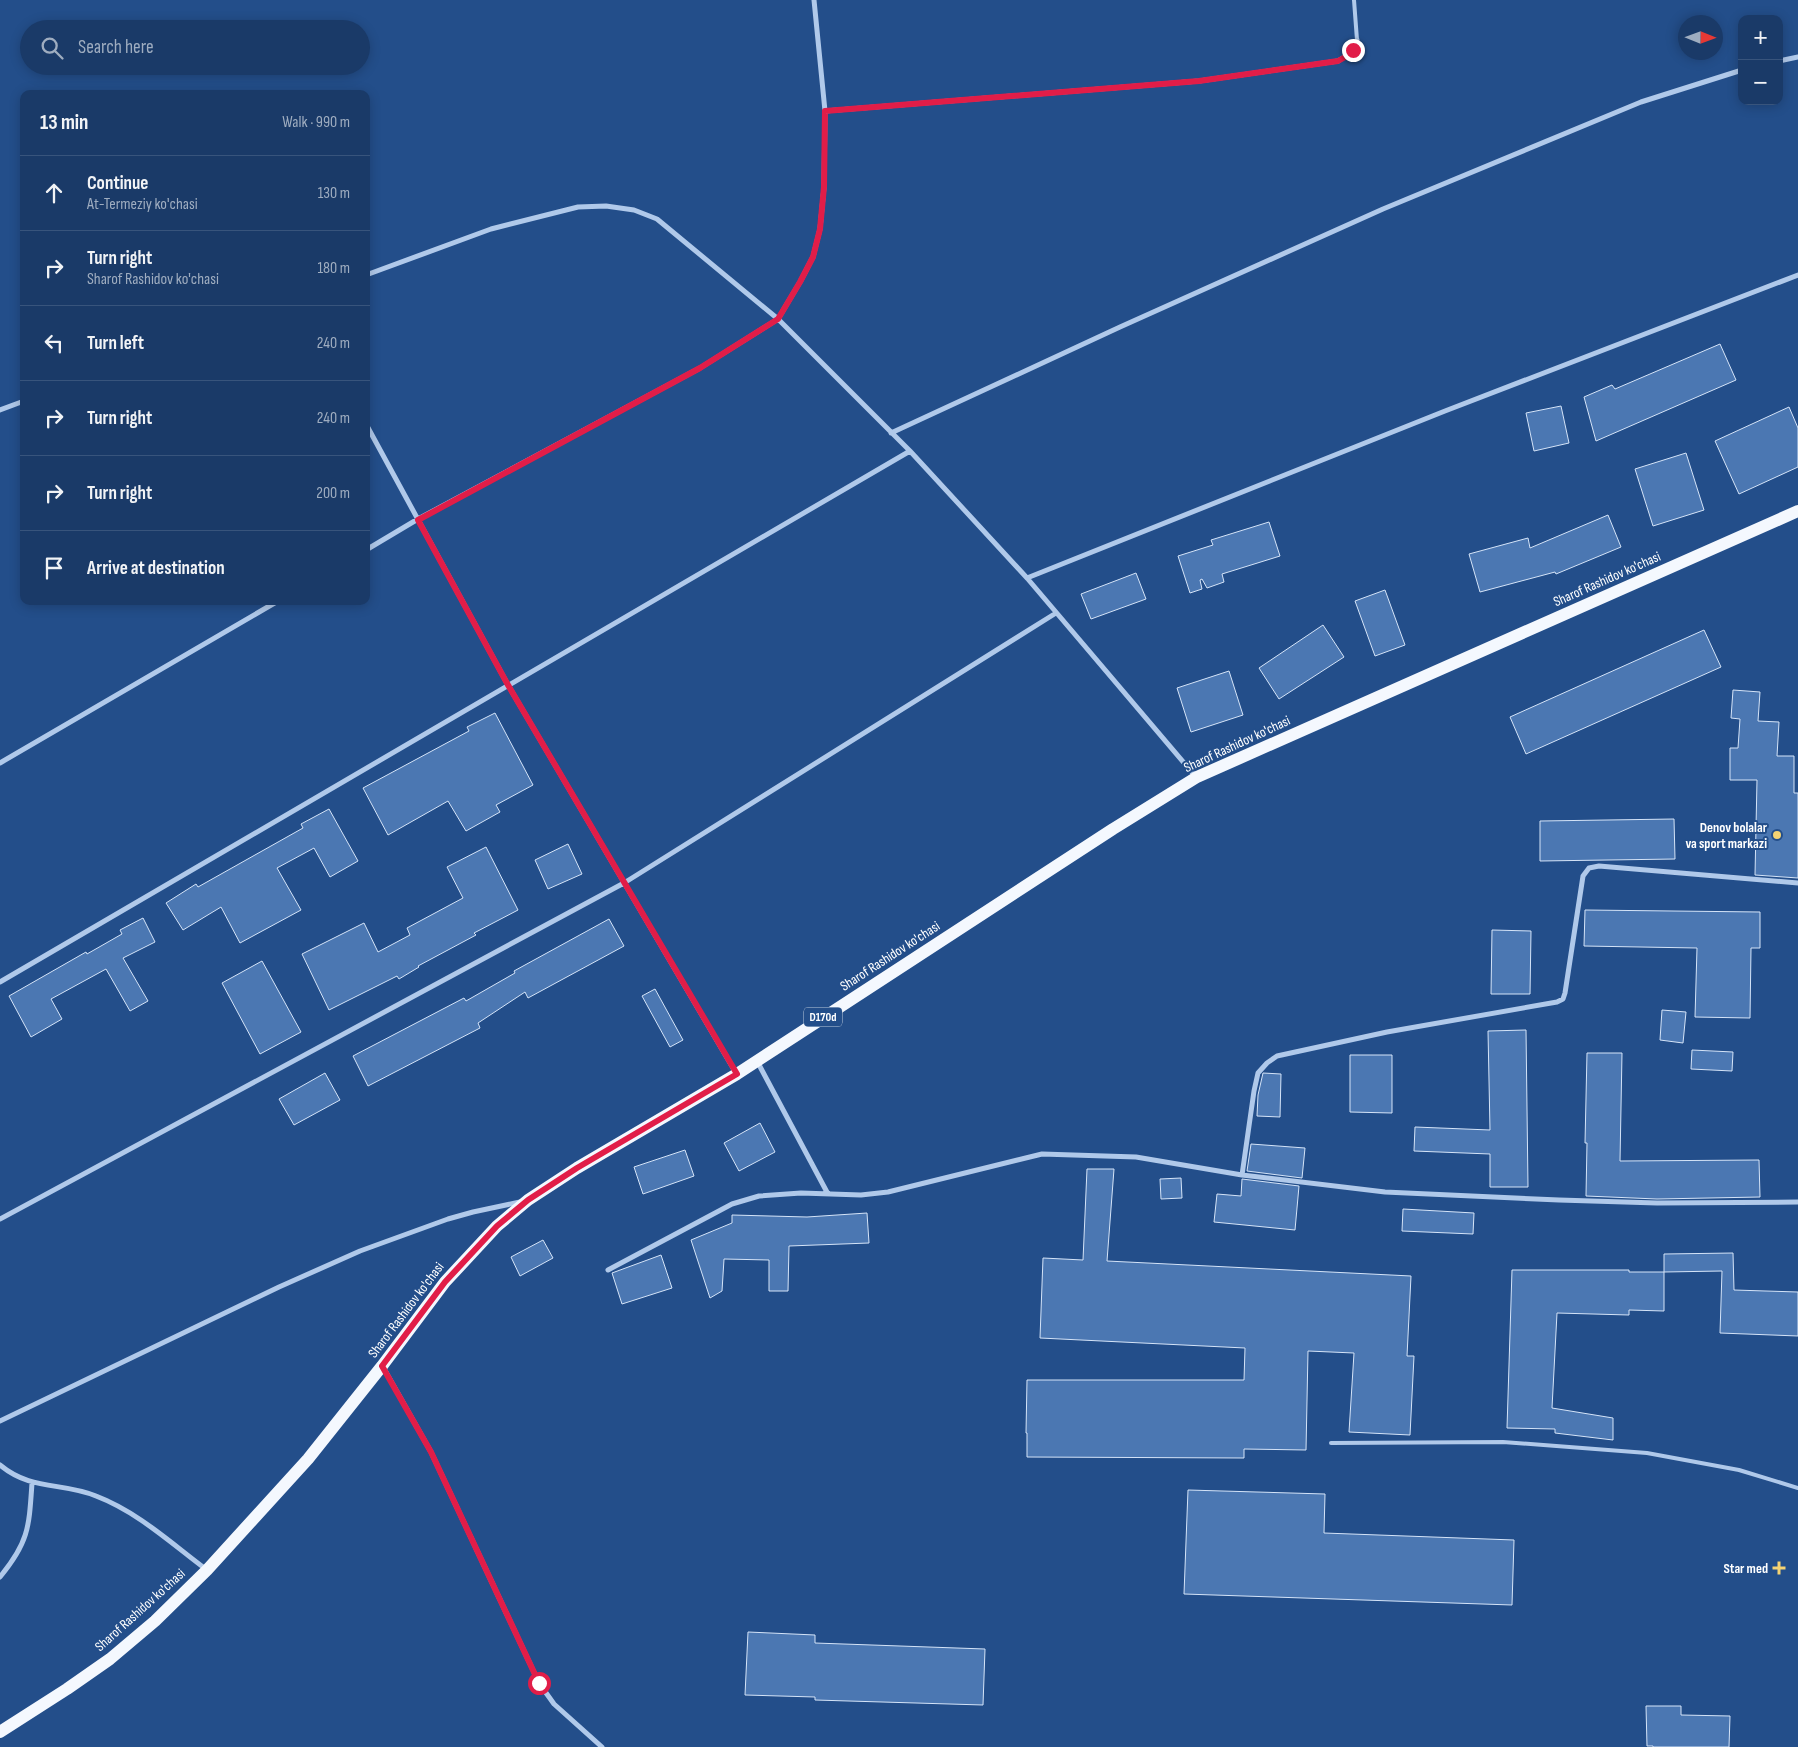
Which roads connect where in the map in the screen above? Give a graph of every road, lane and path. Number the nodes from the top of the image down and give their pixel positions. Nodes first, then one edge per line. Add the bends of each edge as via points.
1 (814, 0) edge
2 (1354, 0) edge
3 (1357, 40) joint
4 (1798, 57) edge
5 (1783, 61) edge
6 (1738, 71) edge
7 (825, 111) junction
8 (370, 274) edge
9 (1798, 276) edge
10 (778, 319) junction
11 (20, 402) edge
12 (0, 410) edge
13 (370, 431) edge
14 (891, 433) junction
15 (910, 451) junction
16 (1798, 511) edge
17 (418, 520) junction
18 (370, 548) edge
19 (1027, 578) junction
20 (271, 605) edge
21 (1056, 613) junction
22 (508, 685) junction
23 (0, 763) edge
24 (1197, 777) junction
25 (624, 883) junction
26 (1798, 883) edge
27 (0, 982) edge
28 (757, 1060) junction
29 (737, 1074) junction
30 (1242, 1175) junction
31 (828, 1194) junction
32 (528, 1200) junction
33 (1798, 1202) edge
34 (0, 1219) edge
35 (608, 1270) dead end
36 (382, 1366) junction
37 (0, 1421) edge
38 (1331, 1443) dead end
39 (0, 1466) edge
40 (32, 1483) junction
41 (1798, 1488) edge
42 (207, 1570) junction
43 (0, 1577) edge
44 (0, 1732) edge
45 (602, 1747) edge

1 - 7 street
2 - 3 lane
3 - 7 street via 1353,50 1338,61 1199,81
4 - 5 street
6 - 14 street via 1641,102 1383,209
7 - 10 street via 820,229 813,257
8 - 10 street via 490,229 578,207 606,206 634,210 657,219
9 - 19 street via 1445,411
10 - 14 street
10 - 17 street via 700,368
11 - 12 street
13 - 17 street
14 - 15 street
15 - 19 street
15 - 22 street
16 - 24 main road, Sharof Rashidov ko'chasi / D170d
17 - 18 street
17 - 22 street
19 - 21 street
20 - 23 street
21 - 24 street
21 - 25 street
22 - 25 street
22 - 27 street
24 - 28 main road, Sharof Rashidov ko'chasi / D170d
25 - 29 street
25 - 34 street
26 - 30 street via 1599,866 1589,868 1583,876 1563,999 1277,1056 1258,1073
28 - 29 main road, Sharof Rashidov ko'chasi / D170d
28 - 31 street
29 - 32 main road, Sharof Rashidov ko'chasi / D170d
30 - 31 street via 1136,1157 1042,1154 888,1192
30 - 33 street via 1404,1192 1559,1200
31 - 35 street via 759,1196 732,1204
32 - 36 main road, Sharof Rashidov ko'chasi / D170d via 497,1226 445,1282
32 - 37 street via 465,1214 360,1250
36 - 42 main road, Sharof Rashidov ko'chasi / D170d via 308,1460
36 - 45 street via 431,1452 539,1683 554,1704
38 - 41 lane via 1503,1442 1647,1453 1739,1470
39 - 40 street
40 - 42 street via 80,1491 112,1503
40 - 43 street via 27,1533 16,1557
42 - 44 main road, Sharof Rashidov ko'chasi / D170d via 110,1659

